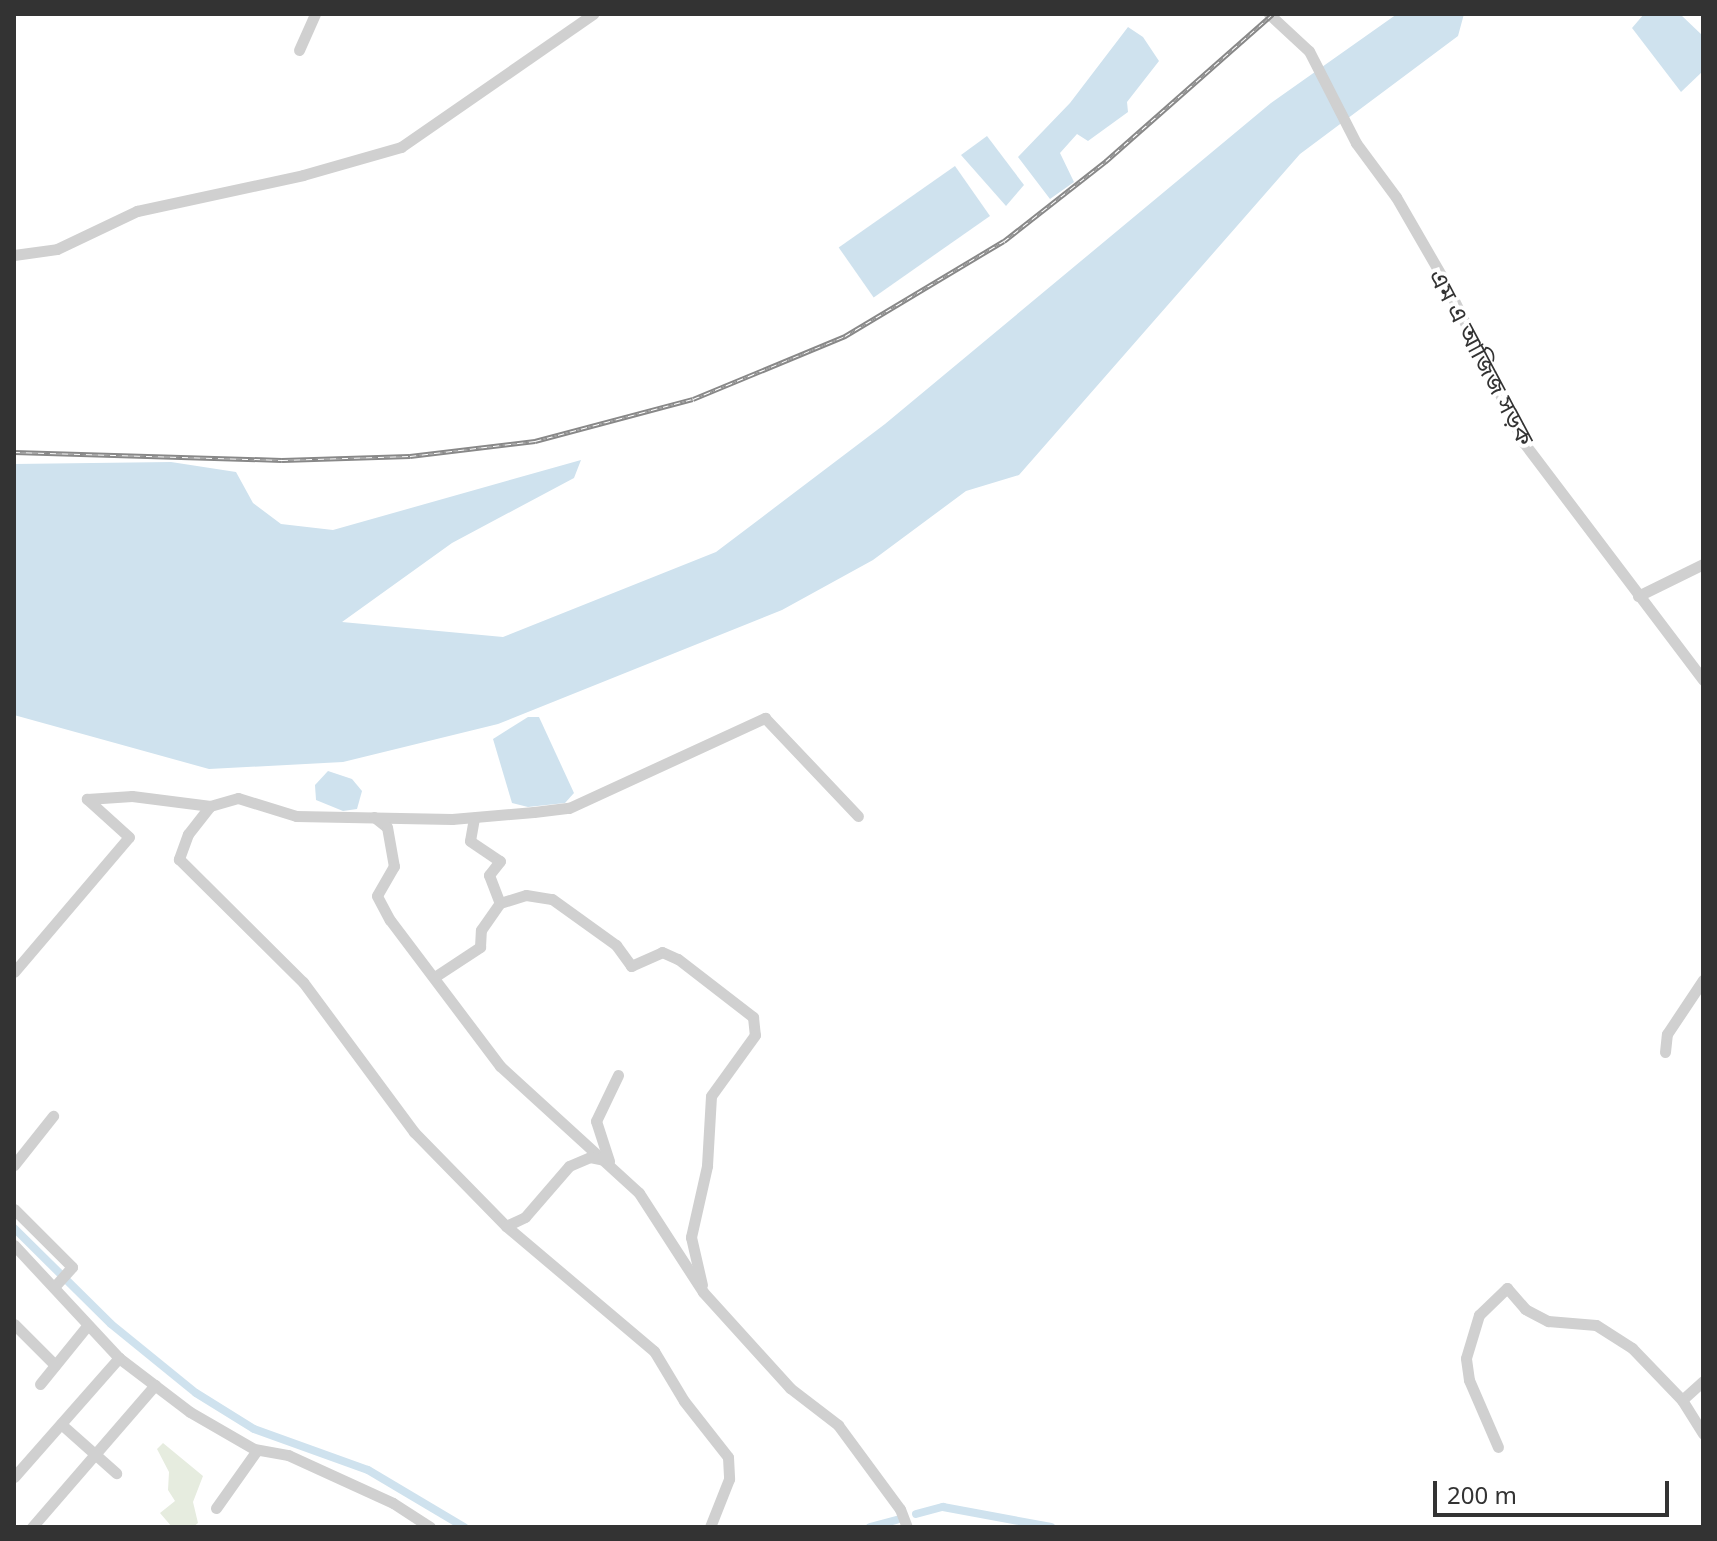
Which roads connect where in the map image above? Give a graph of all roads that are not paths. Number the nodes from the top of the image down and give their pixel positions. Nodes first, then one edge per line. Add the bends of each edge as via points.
1 (315, 14) edge
2 (593, 14) edge
3 (1269, 14) edge
4 (299, 50) dead end
5 (14, 255) edge
6 (1703, 564) edge
7 (1638, 596) junction
8 (1703, 680) edge
9 (210, 806) junction
10 (858, 816) dead end
11 (374, 817) junction
12 (474, 818) junction
13 (500, 903) junction
14 (14, 972) edge
15 (436, 976) junction
16 (1703, 980) edge
17 (1665, 1052) dead end
18 (618, 1075) dead end
19 (53, 1116) dead end
20 (609, 1161) junction
21 (14, 1165) edge
22 (14, 1209) edge
23 (506, 1226) junction
24 (14, 1245) edge
25 (56, 1285) junction
26 (703, 1292) junction
27 (14, 1324) edge
28 (87, 1326) junction
29 (119, 1358) junction
30 (55, 1365) junction
31 (1703, 1381) edge
32 (40, 1384) dead end
33 (155, 1385) junction
34 (1682, 1400) junction
35 (61, 1424) junction
36 (1703, 1434) edge
37 (1498, 1447) dead end
38 (257, 1450) junction
39 (94, 1455) junction
40 (116, 1473) dead end
41 (14, 1477) edge
42 (216, 1508) dead end
43 (32, 1527) edge
44 (430, 1527) edge
45 (710, 1527) edge
46 (907, 1527) edge

1 - 4 street
2 - 5 street via 401,147 303,175 137,211 57,249
3 - 7 street, এম এ আজিজ সড়ক via 1309,51 1356,143 1396,197 1445,282 1524,443
6 - 7 street
7 - 8 street, এম এ আজিজ সড়ক
9 - 11 street via 238,798 296,816
9 - 14 street via 132,796 87,799 129,837
9 - 23 street via 188,834 179,859 303,982 414,1132
10 - 12 street via 765,718 569,808
11 - 12 street
11 - 15 street via 387,827 394,866 377,896
12 - 13 street via 470,841 500,861 489,875
13 - 15 street via 481,930 480,947
13 - 26 street via 526,895 552,899 616,945 631,966 662,952 695,969 753,1017 755,1035 711,1096 707,1166 691,1237
15 - 20 street via 500,1066
16 - 17 street via 1667,1034
18 - 20 street via 596,1121
19 - 21 street
20 - 23 street via 590,1157 569,1166 525,1217
20 - 26 street via 639,1193
22 - 25 street via 65,1255 70,1269
23 - 45 street via 654,1351 684,1401 728,1457 729,1479
24 - 25 street
25 - 28 street
26 - 46 street via 790,1388 838,1425 900,1509
27 - 30 street
28 - 29 street
28 - 30 street
29 - 33 street
29 - 35 street
30 - 32 street
31 - 34 street
33 - 38 street
33 - 39 street
34 - 36 street
34 - 37 street via 1632,1348 1596,1325 1548,1321 1525,1309 1507,1288 1479,1315 1466,1358 1469,1380
35 - 39 street
35 - 41 street
38 - 42 street
38 - 44 street via 288,1455 393,1503
39 - 40 street
39 - 43 street

